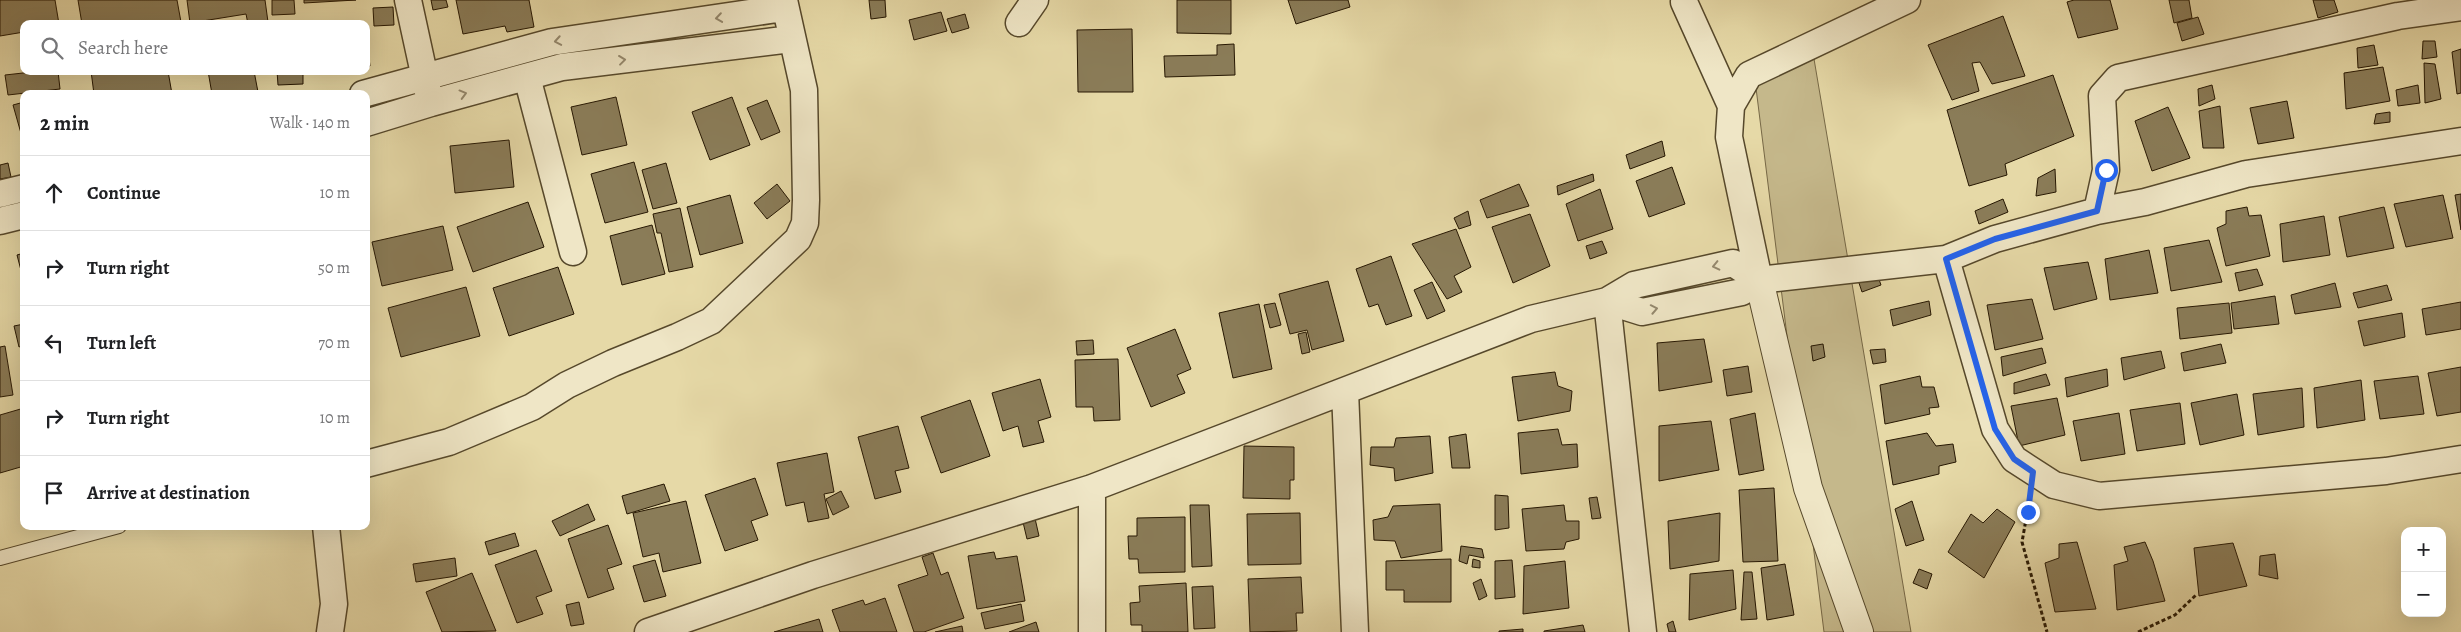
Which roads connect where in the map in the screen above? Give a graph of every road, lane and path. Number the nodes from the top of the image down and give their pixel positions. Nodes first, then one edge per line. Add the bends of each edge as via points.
1 (408, 0) edge
2 (1035, 0) edge
3 (1908, 0) edge
4 (1684, 2) dead end
5 (784, 4) edge
6 (2461, 8) edge
7 (1019, 23) dead end
8 (791, 39) junction
9 (424, 76) junction
10 (527, 77) junction
11 (370, 92) edge
12 (431, 103) junction
13 (1731, 106) junction
14 (370, 122) edge
15 (2461, 141) edge
16 (20, 189) edge
17 (0, 194) edge
18 (2097, 211) junction
19 (20, 216) edge
20 (0, 221) edge
21 (573, 252) dead end
22 (1946, 259) junction
23 (1759, 280) junction
24 (1607, 301) junction
25 (1344, 391) junction
26 (2461, 460) edge
27 (370, 463) edge
28 (2033, 472) junction
29 (1092, 488) junction
30 (103, 530) edge
31 (326, 530) edge
32 (0, 558) edge
33 (2196, 595) dead end
34 (330, 632) edge
35 (648, 632) edge
36 (1092, 632) edge
37 (1355, 632) edge
38 (1643, 632) edge
39 (1860, 632) edge
40 (2048, 632) edge
41 (2138, 632) edge

1 - 9 street
2 - 7 street
3 - 13 street via 1750,75
4 - 13 street
5 - 8 street
5 -> 9 street via 552,42
6 - 18 street via 2398,16 2118,78 2102,96 2106,170
10 -> 8 street via 562,67
8 - 27 street via 804,90 805,224 798,238 710,321 613,363 532,407 449,442
9 - 11 street
9 - 12 street
12 -> 10 street
10 - 21 street
12 - 14 street
13 - 23 street via 1730,137
15 - 18 street via 2246,174 2145,202
16 - 17 street
18 - 22 street via 1995,239
19 - 20 street
22 - 23 street
22 - 28 street via 1995,429 2014,459
23 - 24 street via 1733,263 1634,285
23 - 39 street via 1808,488
24 - 25 street via 1531,319
24 - 38 street
25 - 29 street
25 - 37 street
26 - 28 street via 2386,471 2099,496 2054,486
28 - 40 path via 2022,542
29 - 35 street via 813,575
29 - 36 street
30 - 32 lane
31 - 34 street via 334,604
33 - 41 path via 2175,615

